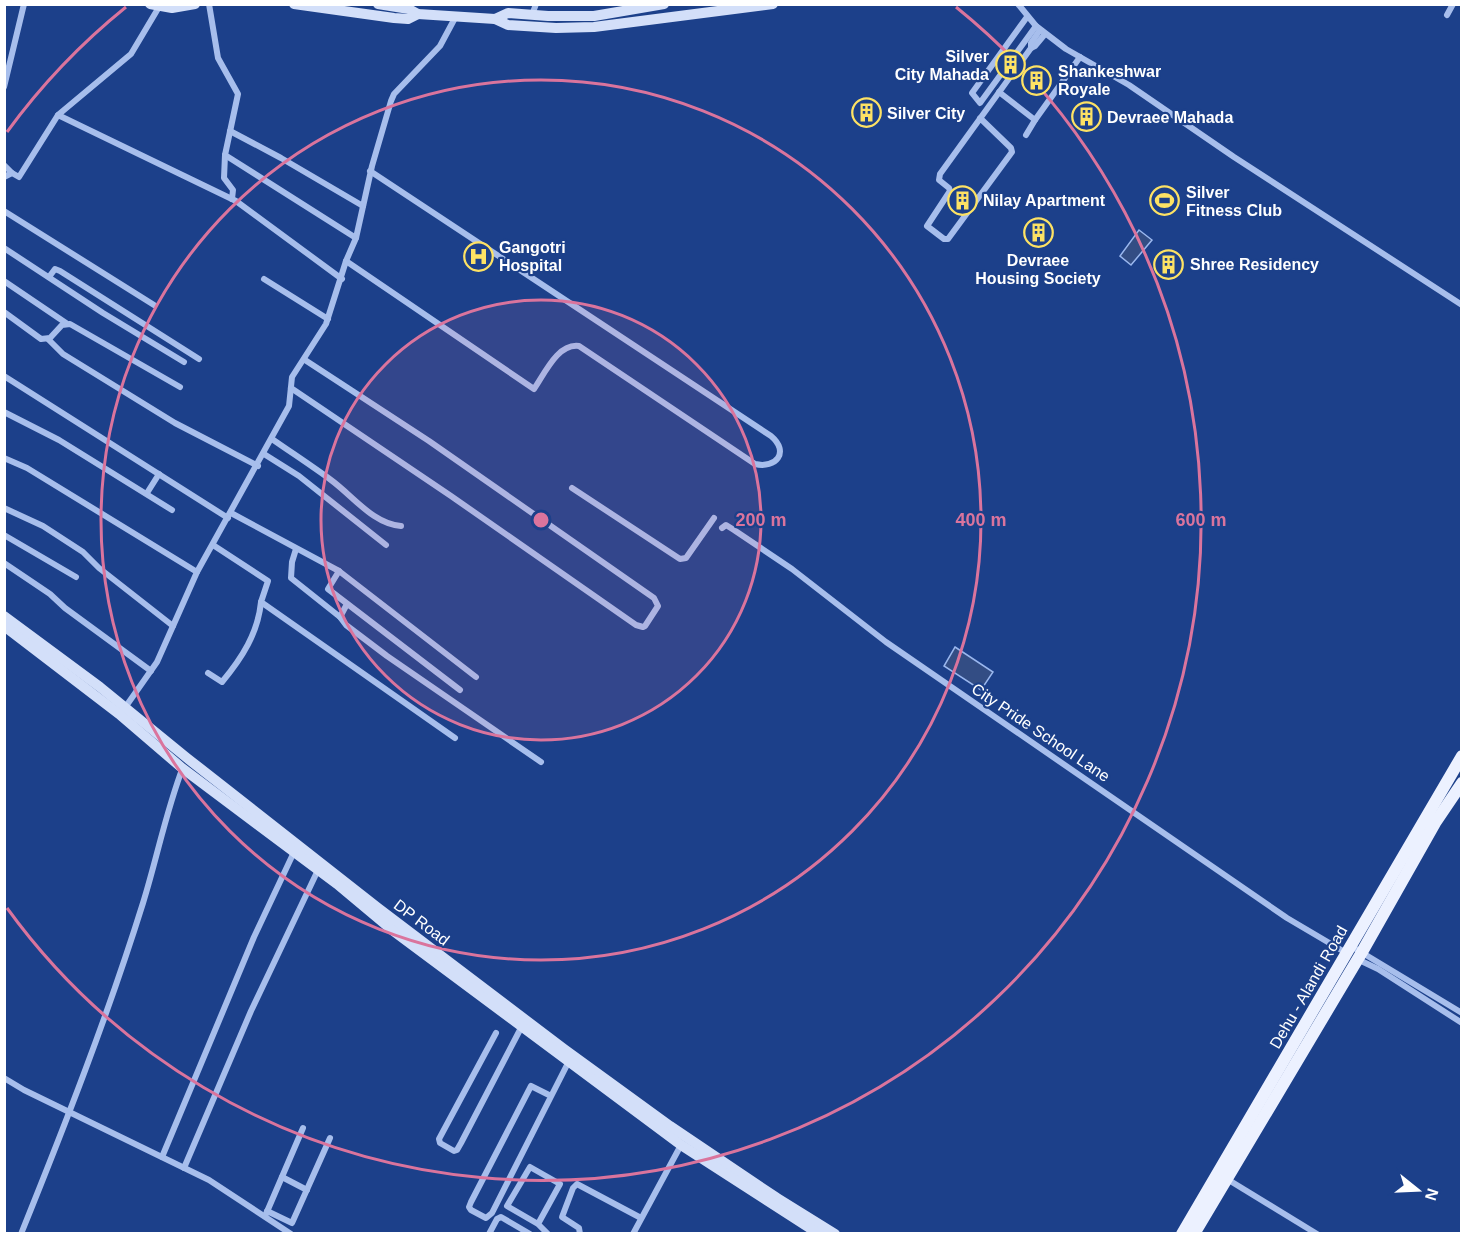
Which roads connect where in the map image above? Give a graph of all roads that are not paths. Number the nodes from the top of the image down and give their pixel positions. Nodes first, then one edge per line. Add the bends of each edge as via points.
1 (24, 4) edge
2 (195, 4) edge
3 (208, 4) edge
4 (294, 4) edge
5 (378, 4) edge
6 (664, 4) edge
7 (773, 4) edge
8 (1018, 4) edge
9 (1453, 4) edge
10 (154, 6) edge
11 (534, 10) edge
12 (417, 14) junction
13 (1447, 15) dead end
14 (1027, 17) junction
15 (455, 18) junction
16 (495, 19) junction
17 (1040, 30) junction
18 (1080, 57) junction
19 (4, 87) edge
20 (999, 92) junction
21 (58, 115) junction
22 (980, 118) junction
23 (1035, 120) junction
24 (230, 131) junction
25 (1026, 135) dead end
26 (225, 155) junction
27 (4, 165) edge
28 (370, 171) junction
29 (12, 172) junction
30 (4, 177) edge
31 (232, 199) junction
32 (363, 206) junction
33 (4, 211) edge
34 (356, 238) junction
35 (4, 248) edge
36 (346, 261) junction
37 (49, 277) junction
38 (264, 279) dead end
39 (342, 279) junction
40 (4, 281) edge
41 (154, 305) dead end
42 (1461, 305) edge
43 (4, 312) edge
44 (328, 319) junction
45 (66, 323) junction
46 (48, 339) junction
47 (199, 359) dead end
48 (305, 360) junction
49 (184, 362) dead end
50 (4, 376) edge
51 (180, 387) dead end
52 (291, 388) junction
53 (4, 412) edge
54 (272, 439) junction
55 (264, 454) junction
56 (4, 458) edge
57 (258, 466) junction
58 (159, 474) junction
59 (572, 488) dead end
60 (147, 493) junction
61 (4, 508) edge
62 (172, 510) dead end
63 (230, 515) junction
64 (714, 518) dead end
65 (401, 526) dead end
66 (724, 527) dead end
67 (4, 535) edge
68 (213, 545) junction
69 (386, 545) dead end
70 (296, 549) junction
71 (4, 563) edge
72 (197, 572) junction
73 (339, 572) junction
74 (76, 578) dead end
75 (261, 602) junction
76 (347, 604) junction
77 (4, 616) edge
78 (340, 617) junction
79 (4, 626) edge
80 (173, 626) junction
81 (36, 645) junction
82 (152, 671) junction
83 (208, 673) dead end
84 (476, 677) dead end
85 (460, 690) dead end
86 (122, 711) junction
87 (455, 738) dead end
88 (1461, 756) edge
89 (541, 762) dead end
90 (185, 763) junction
91 (1461, 783) edge
92 (294, 852) junction
93 (318, 870) junction
94 (1354, 953) junction
95 (1461, 1013) edge
96 (1461, 1023) edge
97 (522, 1026) junction
98 (496, 1033) dead end
99 (571, 1058) junction
100 (4, 1078) edge
101 (550, 1096) junction
102 (69, 1112) junction
103 (303, 1128) dead end
104 (330, 1138) dead end
105 (684, 1141) junction
106 (162, 1157) junction
107 (184, 1168) junction
108 (282, 1178) junction
109 (1227, 1179) junction
110 (307, 1190) junction
111 (266, 1214) junction
112 (641, 1218) junction
113 (538, 1224) junction
114 (21, 1233) edge
115 (291, 1233) edge
116 (489, 1233) edge
117 (530, 1233) edge
118 (548, 1233) edge
119 (580, 1233) edge
120 (633, 1233) edge
121 (819, 1233) edge
122 (835, 1233) edge
123 (1182, 1233) edge
124 (1194, 1233) edge
125 (1317, 1233) edge

1 - 19 street
2 - 10 street
3 - 24 street via 218,58 238,94
4 - 12 street via 394,18 408,19
5 - 12 street
6 - 11 street via 580,17
7 - 16 street via 594,27 508,25
8 - 14 street
9 - 13 street
10 - 21 street via 131,54
11 - 16 street
12 - 15 street
14 - 17 street
14 - 17 street via 972,93 980,103
15 - 16 street
15 - 28 street via 441,46 394,94
17 - 18 street
17 - 20 street
18 - 23 street
18 - 42 street via 1129,85
20 - 22 street
20 - 23 street
21 - 29 street via 19,177
21 - 31 street
22 - 22 street via 938,177 950,191 927,226 944,239 1012,152
23 - 25 street
24 - 26 street
24 - 32 street
26 - 31 street via 224,178 233,190
26 - 34 street
27 - 29 street
28 - 32 street
28 - 36 street via 771,436 780,449 778,458 764,466 754,464 579,346 562,350 534,389
29 - 30 street
31 - 39 street
32 - 34 street
33 - 41 street
34 - 36 street
35 - 37 street
36 - 39 street
37 - 47 street via 55,269 60,271
37 - 49 street
38 - 44 street
39 - 44 street
40 - 45 street
43 - 46 street via 41,339
44 - 48 street
45 - 46 street
45 - 51 street
46 - 57 street via 63,354 175,423
48 - 52 street via 292,377
48 - 52 street via 439,448 654,598 658,606 645,626 636,625
50 - 58 street
52 - 54 street via 290,406
53 - 60 street
54 - 55 street
54 - 65 street via 380,519
55 - 57 street
55 - 69 street via 299,476
56 - 72 street via 27,468
57 - 63 street
58 - 60 street
58 - 63 street
59 - 64 street via 680,559 686,558
60 - 62 street
61 - 80 street via 43,526 83,552
63 - 68 street
63 - 70 street
66 - 94 street, City Pride School Lane via 792,569 886,642 1287,918
67 - 74 street
68 - 72 street
68 - 75 street via 268,581
70 - 73 street
70 - 78 street via 291,578
71 - 82 street
72 - 80 street
73 - 76 street via 328,589
73 - 84 street
75 - 83 street via 254,633 241,658 222,682
75 - 87 street
76 - 78 street
76 - 85 street
77 - 81 street, DP Road
78 - 89 street via 387,656
79 - 81 street, DP Road
80 - 82 street
81 - 86 street, DP Road
82 - 86 street
86 - 90 street, DP Road
88 - 94 main road, Dehu - Alandi Road
90 - 92 street, DP Road
90 - 99 street, DP Road
90 - 102 street via 144,902
91 - 94 main road, Dehu - Alandi Road
92 - 93 street, DP Road
92 - 106 street via 249,948
93 - 97 street, DP Road
93 - 107 street via 251,1011
94 - 95 street
94 - 96 street
94 - 109 main road, Dehu - Alandi Road
94 - 123 main road, Dehu - Alandi Road
97 - 98 street via 454,1150 439,1139
97 - 99 street, DP Road
99 - 101 street
99 - 105 street, DP Road
100 - 102 street
101 - 101 street via 531,1086 471,1202 471,1210 486,1218 492,1213
102 - 106 street
102 - 114 street
103 - 108 street
104 - 110 street
105 - 112 street
105 - 121 street, DP Road
105 - 122 street, DP Road
106 - 107 street
107 - 111 street
108 - 110 street
108 - 111 street
109 - 124 main road, Dehu - Alandi Road
109 - 125 street
110 - 111 street via 292,1223
111 - 115 street
112 - 119 street via 578,1184 562,1217 579,1228
112 - 120 street
113 - 113 street via 507,1206 530,1167 560,1184
113 - 118 street
116 - 117 street via 501,1217

